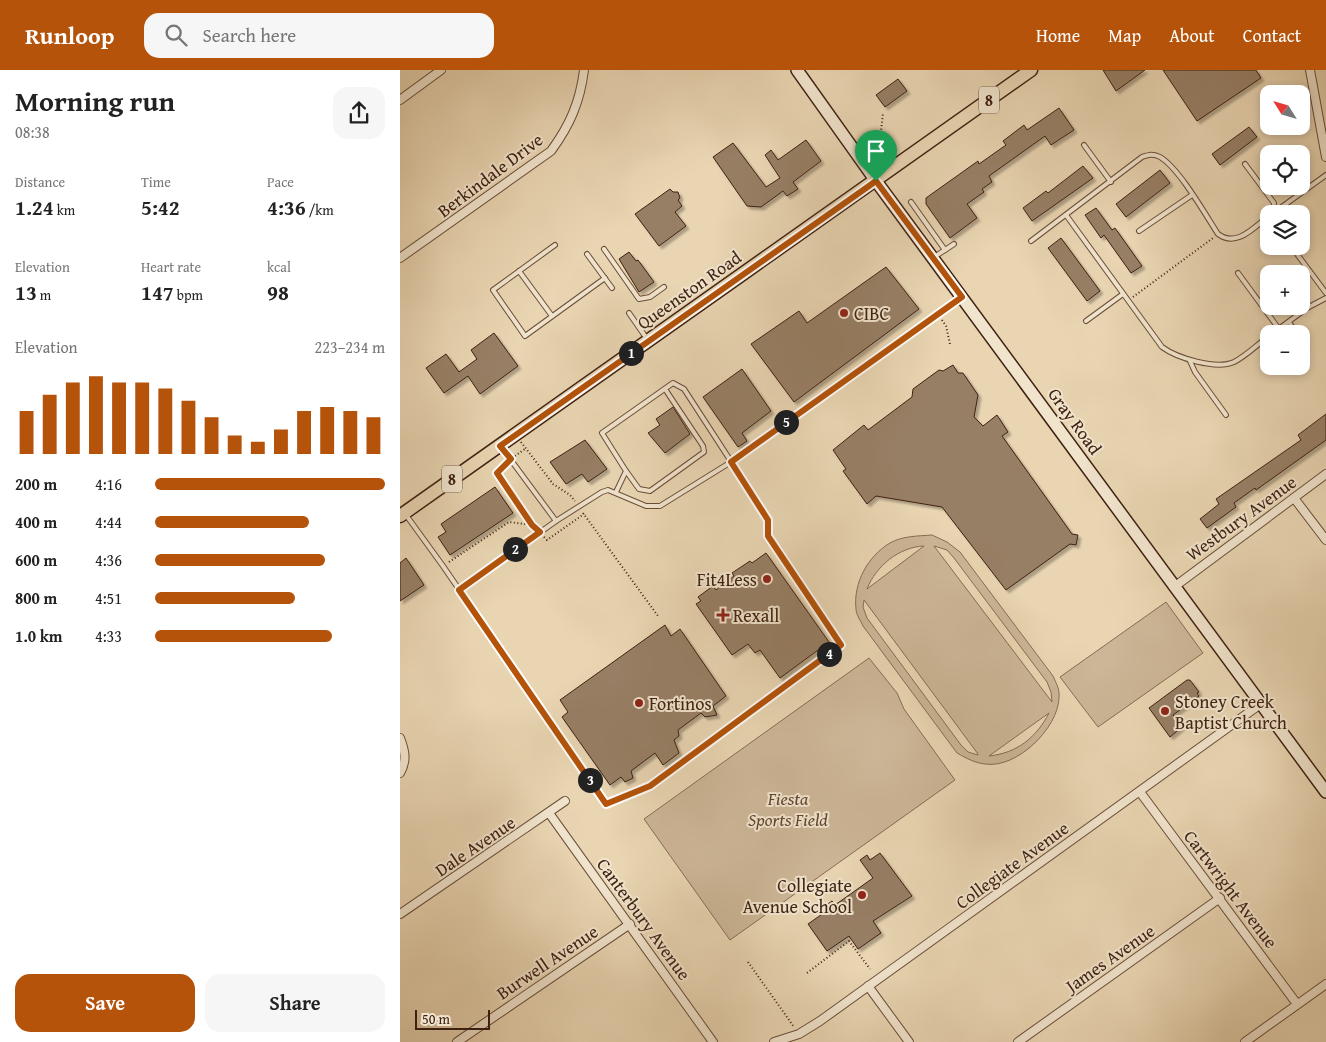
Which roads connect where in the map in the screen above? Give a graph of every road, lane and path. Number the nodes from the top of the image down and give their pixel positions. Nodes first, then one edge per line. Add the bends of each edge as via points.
1 (440, 70) edge
2 (584, 70) edge
3 (797, 70) edge
4 (1031, 70) edge
5 (1310, 70) edge
6 (400, 100) edge
7 (883, 113) dead end
8 (1084, 145) dead end
9 (882, 154) dead end
10 (1326, 157) edge
11 (1245, 164) dead end
12 (1326, 175) edge
13 (876, 181) junction
14 (1111, 182) junction
15 (1192, 195) junction
16 (911, 202) dead end
17 (1274, 205) edge
18 (1285, 205) edge
19 (1066, 214) junction
20 (1260, 222) edge
21 (1139, 231) dead end
22 (1218, 234) junction
23 (1031, 241) dead end
24 (954, 244) dead end
25 (555, 245) dead end
26 (604, 249) dead end
27 (945, 250) junction
28 (587, 254) dead end
29 (1299, 255) edge
30 (934, 257) junction
31 (400, 258) edge
32 (519, 271) junction
33 (1238, 273) dead end
34 (605, 278) junction
35 (664, 287) dead end
36 (612, 288) dead end
37 (1326, 293) edge
38 (1124, 294) junction
39 (962, 297) junction
40 (1326, 298) edge
41 (1129, 300) junction
42 (629, 313) dead end
43 (938, 314) junction
44 (552, 316) junction
45 (1086, 321) dead end
46 (1289, 322) junction
47 (1277, 325) edge
48 (1284, 325) edge
49 (1291, 325) edge
50 (648, 341) junction
51 (1260, 343) edge
52 (950, 344) dead end
53 (1190, 361) junction
54 (665, 389) junction
55 (1226, 415) dead end
56 (516, 435) junction
57 (500, 446) junction
58 (526, 449) junction
59 (511, 459) junction
60 (731, 462) junction
61 (626, 470) junction
62 (1326, 474) edge
63 (616, 492) junction
64 (1294, 498) junction
65 (579, 506) junction
66 (402, 514) edge
67 (584, 514) junction
68 (556, 521) junction
69 (532, 525) junction
70 (540, 532) junction
71 (1326, 540) edge
72 (444, 566) junction
73 (1174, 587) junction
74 (459, 590) junction
75 (658, 616) dead end
76 (1262, 704) junction
77 (400, 738) edge
78 (400, 773) edge
79 (1140, 792) junction
80 (1326, 792) edge
81 (565, 801) dead end
82 (550, 813) junction
83 (1220, 898) junction
84 (400, 914) edge
85 (630, 924) junction
86 (748, 962) dead end
87 (870, 969) dead end
88 (807, 973) dead end
89 (1326, 984) edge
90 (868, 986) junction
91 (1297, 1004) junction
92 (799, 1034) junction
93 (457, 1042) edge
94 (712, 1042) edge
95 (774, 1042) edge
96 (910, 1042) edge
97 (1018, 1042) edge
98 (1245, 1042) edge

1 - 6 street
2 - 31 street, Berkindale Drive via 576,112 551,151
3 - 13 main road, Gray Road
4 - 13 main road, 8
5 - 10 street
7 - 9 path
8 - 14 lane
11 - 17 lane
12 - 18 lane
13 - 30 main road, Gray Road
13 - 50 main road, Queenston Road / 8
14 - 15 lane via 1150,154 1172,166
14 - 19 lane
15 - 21 lane
15 - 22 lane
16 - 27 lane
19 - 23 lane
19 - 38 lane
20 - 22 lane via 1233,240
22 - 41 path
24 - 27 lane
25 - 32 lane
26 - 35 lane via 639,299 650,297
27 - 30 lane
28 - 34 lane
29 - 37 lane
30 - 39 main road, Gray Road
32 - 44 lane
32 - 44 lane via 493,290 525,336
33 - 47 lane
34 - 36 lane
34 - 44 lane
38 - 41 lane
38 - 45 lane
39 - 43 lane
39 - 73 main road, Gray Road
40 - 46 lane
41 - 53 lane via 1162,347 1174,356
42 - 50 lane
43 - 52 path via 946,326
43 - 60 lane
46 - 48 lane
46 - 49 lane
50 - 56 main road, Queenston Road / 8
51 - 53 lane via 1235,362
53 - 55 lane
54 - 60 lane via 673,384 684,389
54 - 61 lane via 602,433
54 - 61 lane via 704,452 650,491 639,489
56 - 57 main road, Queenston Road / 8
56 - 58 path
57 - 59 lane
57 - 66 main road, Queenston Road / 8
58 - 59 path
58 - 65 path via 553,484 570,495
59 - 68 lane
59 - 69 path via 497,473
60 - 63 lane via 660,506 646,506
60 - 74 lane via 768,520 768,536 841,645 650,786 606,804
61 - 63 lane
62 - 64 street, Westbury Avenue
63 - 65 lane via 602,492
64 - 71 street
64 - 73 street, Westbury Avenue
65 - 67 path
65 - 68 lane
66 - 72 lane
67 - 70 path via 547,540
67 - 75 path
68 - 70 lane
69 - 70 path
69 - 72 path via 509,522
70 - 74 lane
72 - 74 lane
73 - 76 main road, Gray Road
76 - 79 street, Collegiate Avenue
76 - 80 main road, Gray Road
77 - 78 street via 405,763
79 - 83 street, Cartwright Avenue
79 - 90 street, Collegiate Avenue
81 - 82 street, Dale Avenue
82 - 84 street, Dale Avenue
82 - 85 street, Canterbury Avenue
83 - 91 street, Cartwright Avenue
83 - 97 street, James Avenue
85 - 93 street, Burwell Avenue
85 - 94 street, Canterbury Avenue
86 - 92 path
87 - 88 path via 849,941
89 - 91 street
90 - 92 street, Collegiate Avenue
90 - 96 street
91 - 98 street
92 - 95 street, Collegiate Avenue

